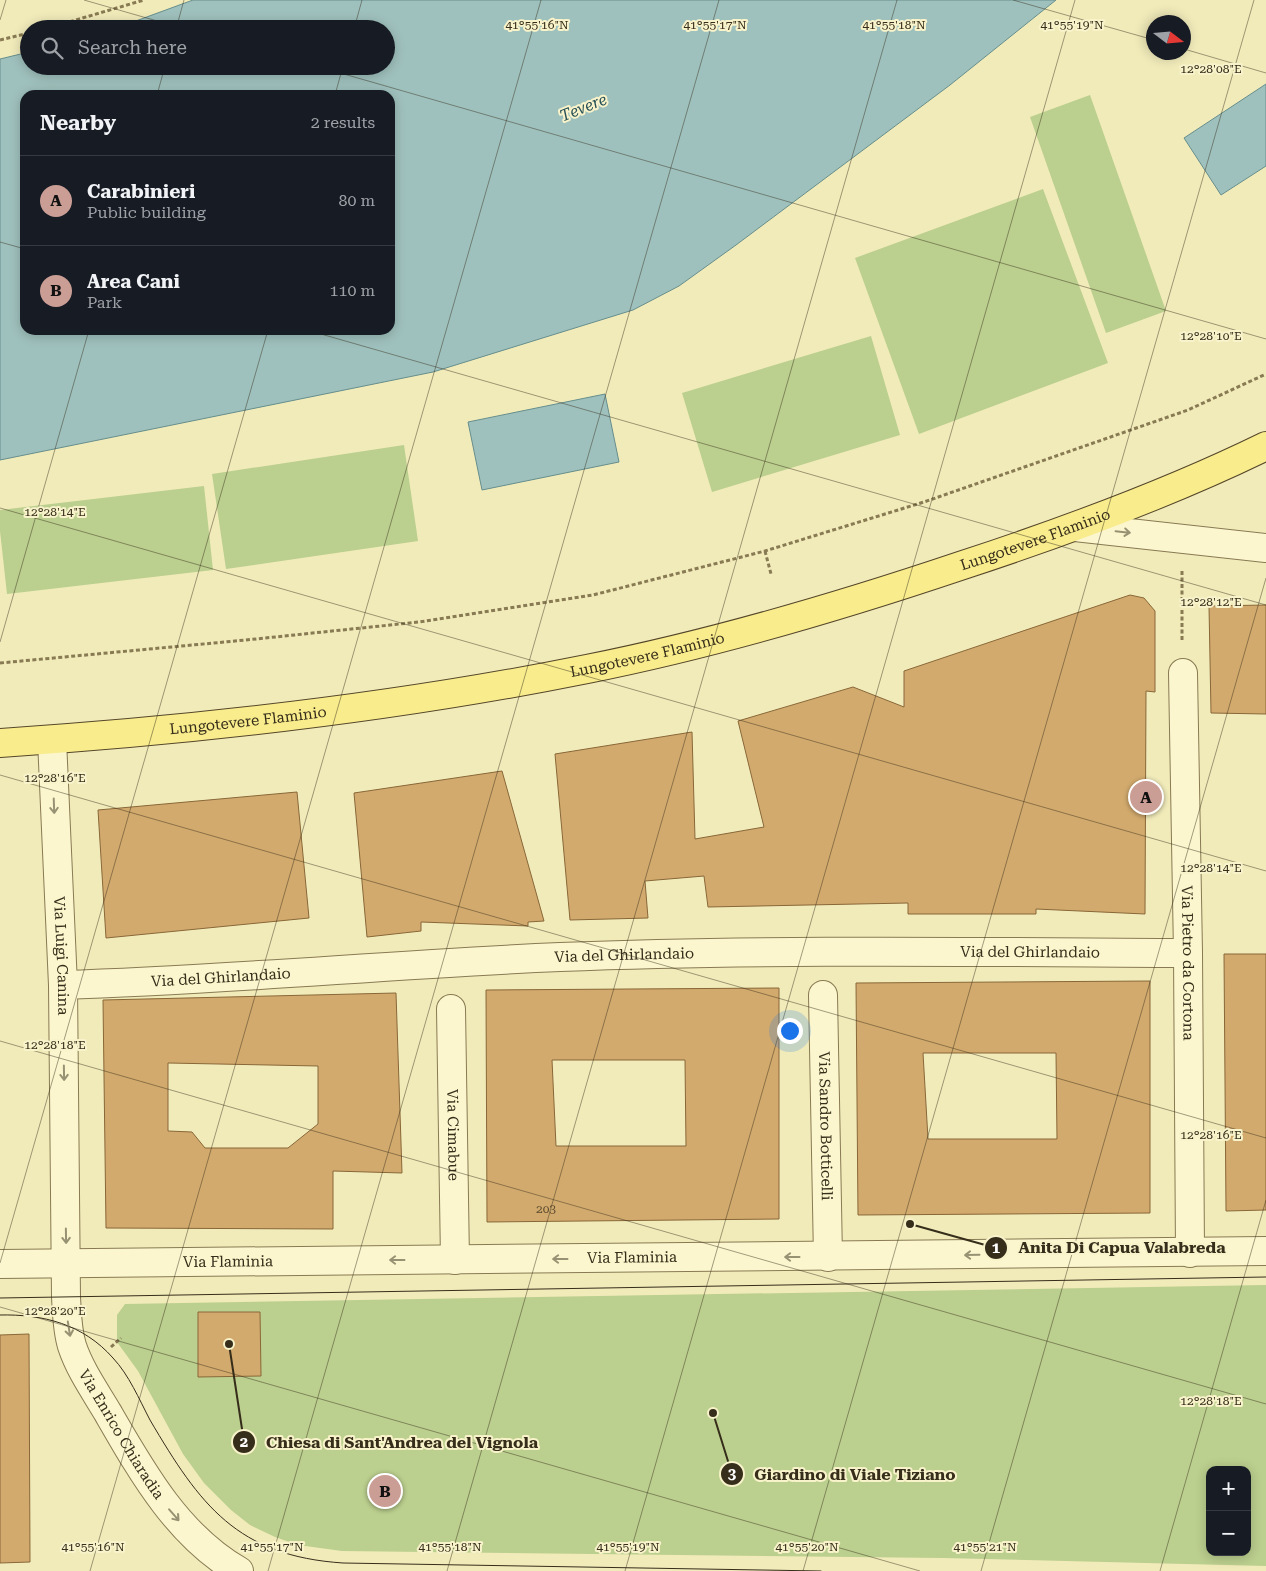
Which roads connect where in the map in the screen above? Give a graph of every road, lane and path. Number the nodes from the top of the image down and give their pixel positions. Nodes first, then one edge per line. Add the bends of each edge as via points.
1 (144, 0) edge
2 (76, 20) edge
3 (20, 35) edge
4 (0, 40) edge
5 (1266, 374) edge
6 (1266, 446) edge
7 (1075, 527) junction
8 (1182, 538) junction
9 (1266, 548) edge
10 (765, 551) junction
11 (771, 574) dead end
12 (1182, 624) dead end
13 (0, 663) edge
14 (1182, 673) dead end
15 (52, 740) junction
16 (0, 743) edge
17 (1188, 953) junction
18 (63, 985) junction
19 (823, 995) dead end
20 (451, 1009) dead end
21 (1266, 1251) edge
22 (1190, 1253) junction
23 (828, 1257) junction
24 (455, 1260) junction
25 (67, 1263) junction
26 (0, 1264) edge
27 (122, 1338) dead end
28 (111, 1347) dead end
29 (240, 1571) edge

1 - 2 path
3 - 4 path
5 - 10 path via 1188,410 924,502
6 - 7 main road, Lungotevere Flaminio
7 -> 8 street
7 - 15 main road, Lungotevere Flaminio via 898,587 783,621 587,669 255,722
8 - 9 street
8 - 12 path
10 - 11 path
10 - 13 path via 593,595 419,622
14 - 17 street, Via Pietro da Cortona
15 - 16 main road, Lungotevere Flaminio
15 -> 18 street, Via Luigi Canina
17 - 18 street, Via del Ghirlandaio via 824,951 676,954
17 - 22 street, Via Pietro da Cortona
18 -> 25 street, Via Luigi Canina
19 - 23 street, Via Sandro Botticelli
20 - 24 street, Via Cimabue
21 - 22 street, Via Flaminia
22 -> 23 street, Via Flaminia
23 -> 24 street, Via Flaminia
24 -> 25 street, Via Flaminia
25 - 26 street, Via Flaminia
25 -> 29 street, Via Enrico Chiaradia via 68,1325 71,1344 83,1370 169,1510 206,1549
27 - 28 path

